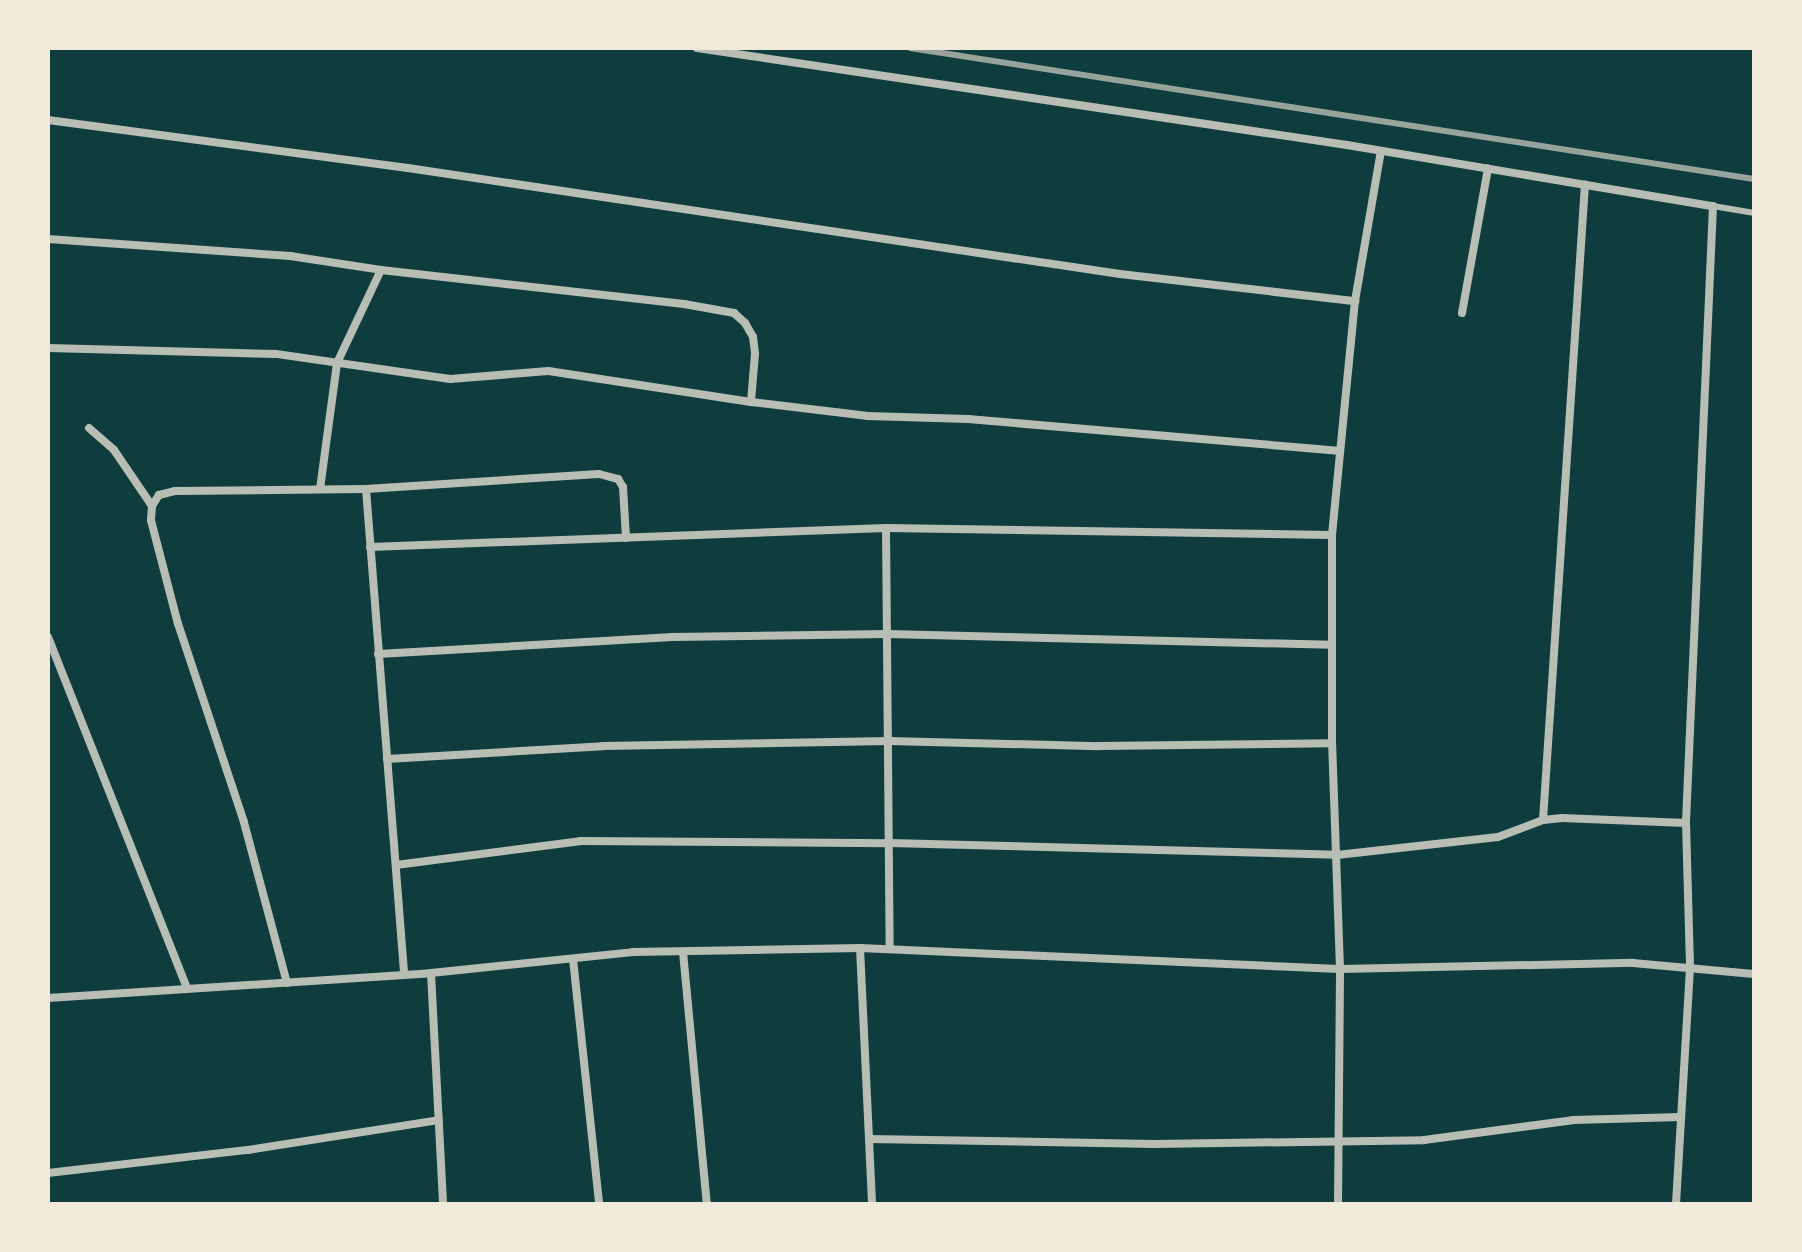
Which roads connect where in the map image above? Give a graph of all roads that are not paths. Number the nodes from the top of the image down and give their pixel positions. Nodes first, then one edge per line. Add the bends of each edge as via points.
1 (697, 48) edge
2 (48, 120) edge
3 (1381, 151) junction
4 (1488, 168) junction
5 (1585, 184) junction
6 (1713, 206) junction
7 (1754, 213) edge
8 (48, 239) edge
9 (381, 270) junction
10 (1355, 301) junction
11 (1462, 313) dead end
12 (48, 348) edge
13 (337, 363) junction
14 (751, 402) junction
15 (89, 428) dead end
16 (1338, 451) junction
17 (320, 489) junction
18 (366, 489) junction
19 (152, 506) junction
20 (886, 528) junction
21 (1332, 535) junction
22 (626, 538) junction
23 (370, 547) junction
24 (888, 634) junction
25 (48, 637) edge
26 (1331, 645) junction
27 (378, 654) junction
28 (889, 741) junction
29 (1332, 743) junction
30 (387, 759) junction
31 (1543, 820) junction
32 (1686, 823) junction
33 (890, 843) junction
34 (1337, 855) junction
35 (396, 865) junction
36 (860, 948) junction
37 (890, 949) junction
38 (683, 952) junction
39 (573, 959) junction
40 (1690, 968) junction
41 (1340, 969) junction
42 (431, 973) junction
43 (1754, 974) edge
44 (404, 975) junction
45 (287, 983) junction
46 (187, 988) junction
47 (48, 998) edge
48 (1681, 1117) junction
49 (439, 1120) junction
50 (869, 1139) junction
51 (1337, 1141) junction
52 (48, 1173) edge
53 (443, 1204) edge
54 (599, 1204) edge
55 (707, 1204) edge
56 (872, 1204) edge
57 (1338, 1204) edge
58 (1676, 1204) edge

1 - 3 street
2 - 10 street via 1120,274
3 - 4 street
3 - 10 street
4 - 5 street
4 - 11 street
5 - 6 street
5 - 31 street
6 - 7 lane
6 - 32 street
8 - 9 street via 290,256
9 - 13 street
9 - 14 street via 734,313 753,337
10 - 16 street
12 - 13 street via 276,354
13 - 14 street via 450,379 548,371
13 - 17 street
14 - 16 street via 868,416 982,420
15 - 19 street via 114,450
16 - 21 street
17 - 18 street
17 - 19 street via 175,491 159,495
18 - 22 street via 610,476 623,487
18 - 23 street
19 - 45 street via 178,624 244,822
20 - 21 street
20 - 22 street
20 - 24 street
21 - 26 street
22 - 23 street
23 - 27 street
24 - 26 street
24 - 27 street via 673,637
24 - 28 street
25 - 46 street
26 - 29 street
27 - 30 street
28 - 29 street via 1099,746
28 - 30 street via 603,746
28 - 33 street
29 - 34 street
30 - 35 street
31 - 32 street
31 - 34 street via 1498,837
32 - 40 street
33 - 34 street
33 - 35 street via 581,841
33 - 37 street
34 - 41 street
35 - 44 street
36 - 37 street
36 - 38 street
36 - 50 street
37 - 41 street
38 - 39 street
38 - 55 street
39 - 42 street
39 - 54 street
40 - 41 street via 1633,963
40 - 43 street
40 - 48 street
41 - 51 street
42 - 44 street
42 - 49 street
44 - 45 street
45 - 46 street
46 - 47 street
48 - 51 street via 1573,1120 1424,1140
48 - 58 street
49 - 52 street via 248,1150
49 - 53 street
50 - 51 street
50 - 56 street
51 - 57 street

